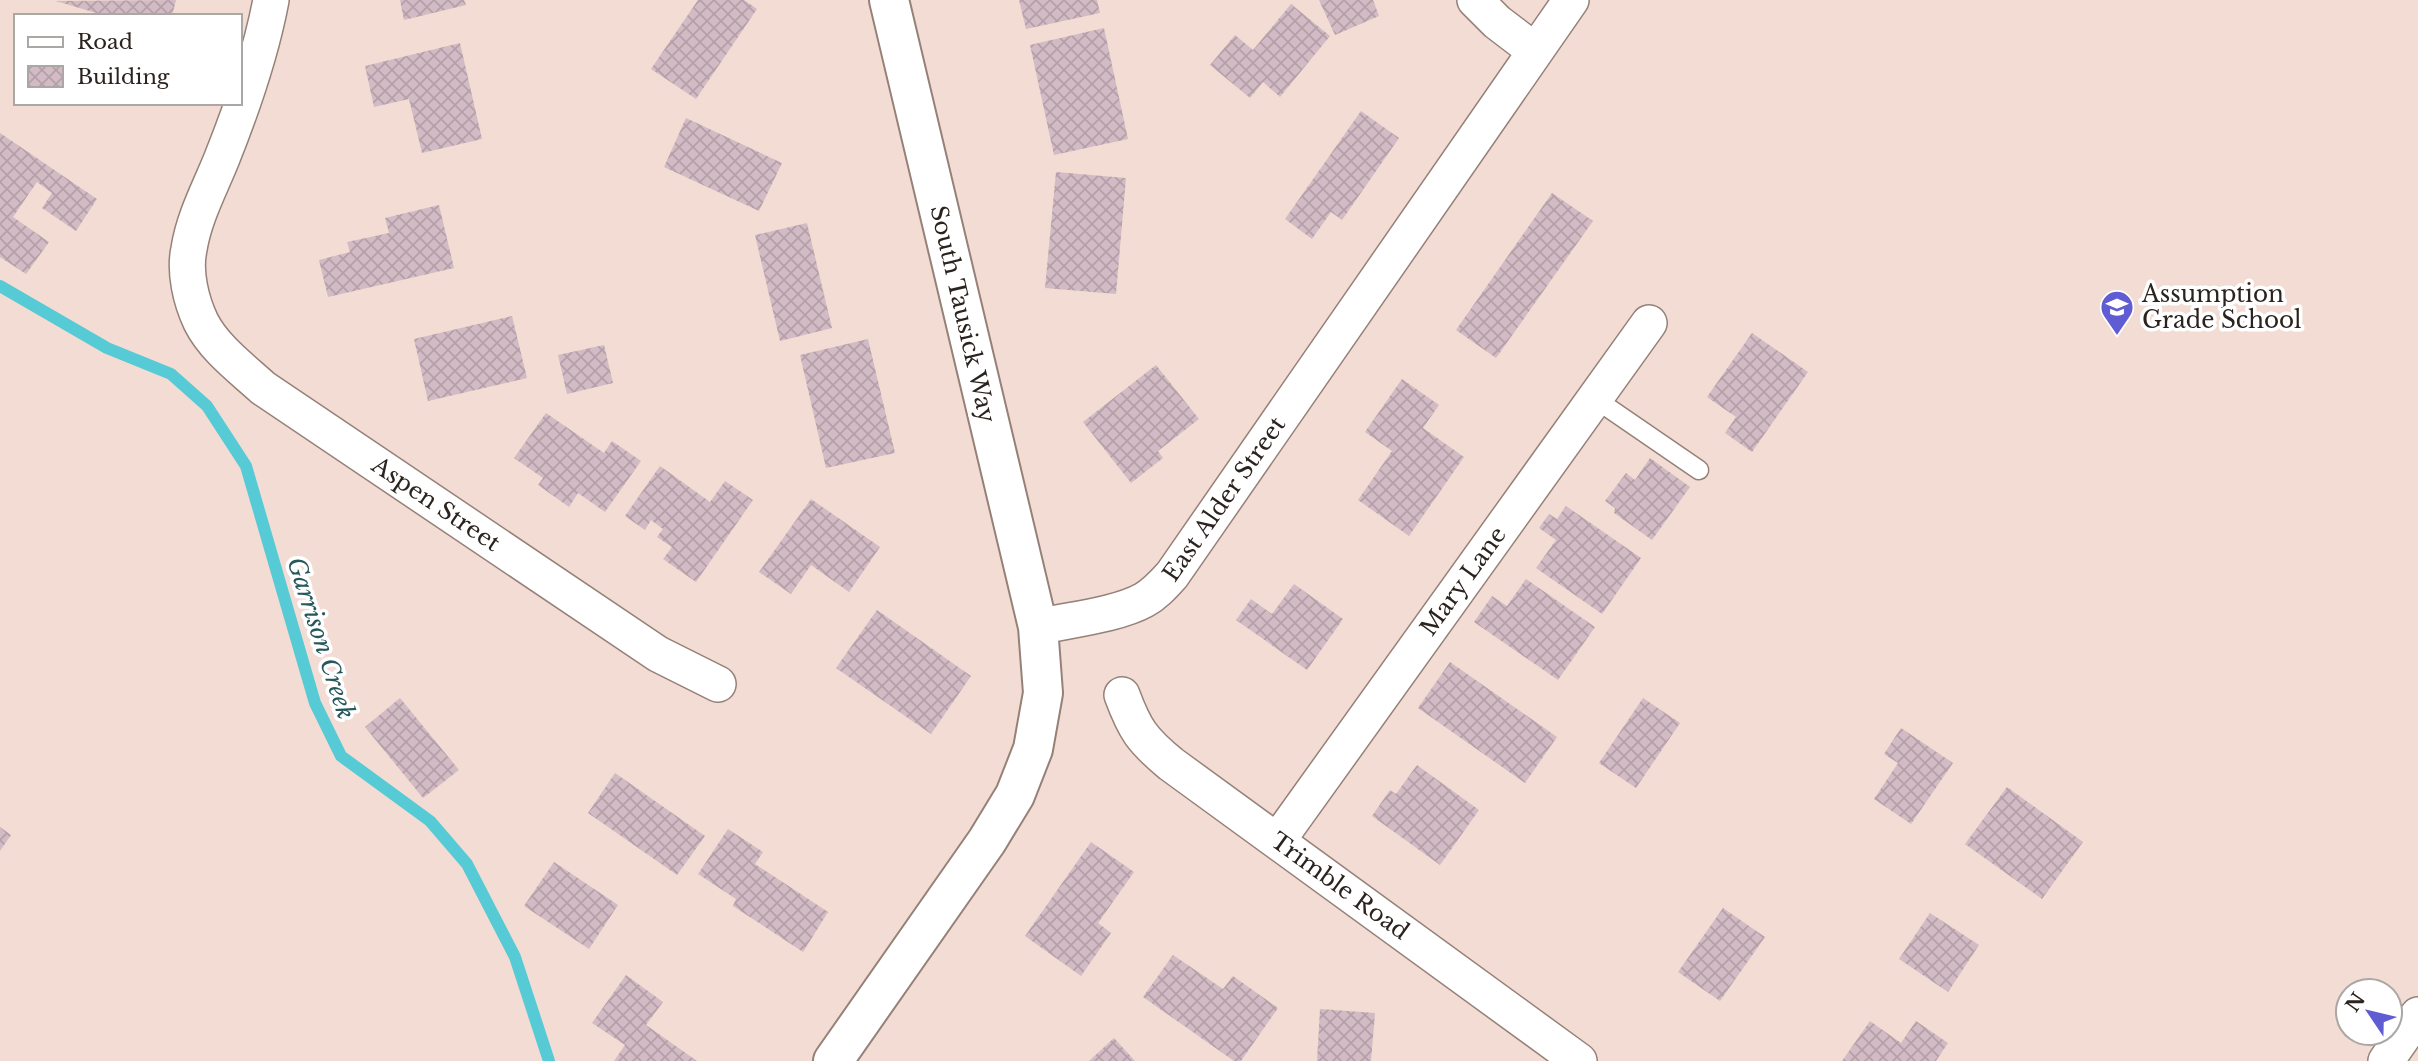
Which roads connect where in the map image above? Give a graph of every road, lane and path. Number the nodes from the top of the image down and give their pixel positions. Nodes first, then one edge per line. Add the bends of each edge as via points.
1 (271, 0) edge
2 (889, 0) edge
3 (1475, 0) edge
4 (1572, 0) edge
5 (1535, 51) junction
6 (242, 102) edge
7 (241, 105) edge
8 (1649, 323) dead end
9 (1594, 398) junction
10 (1699, 470) dead end
11 (1038, 627) junction
12 (718, 684) dead end
13 (1122, 695) dead end
14 (1278, 840) junction
15 (2418, 1015) edge
16 (833, 1061) edge
17 (1579, 1061) edge
18 (2386, 1061) edge

1 - 6 street, Aspen Street
2 - 11 main road, South Tausick Way
3 - 5 street
4 - 5 street, East Alder Street
5 - 11 street, East Alder Street via 1172,575 1143,601
7 - 12 street, Aspen Street via 188,251 190,288 201,323 226,355 263,387 658,654
8 - 9 street, Mary Lane
9 - 10 lane
9 - 14 street, Mary Lane
11 - 16 main road via 1043,693 1033,749 1015,795
13 - 14 street, Trimble Road via 1147,744
14 - 17 street, Trimble Road
15 - 18 street

